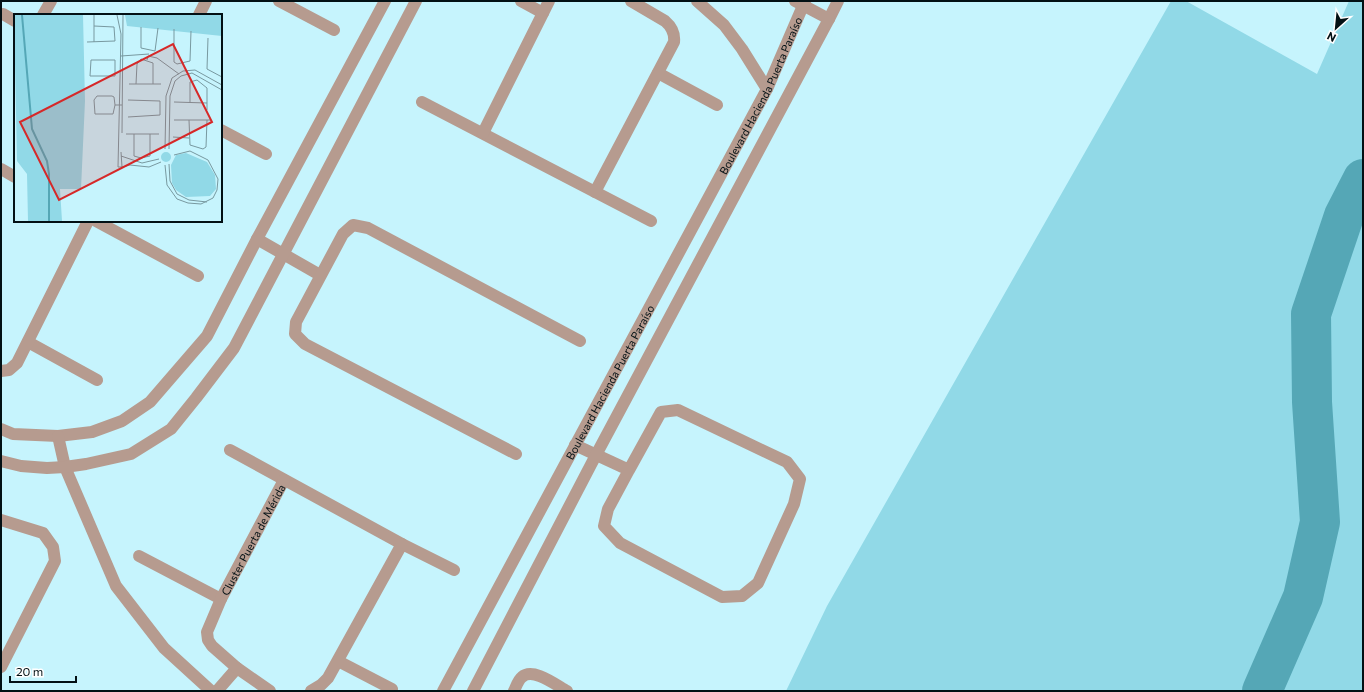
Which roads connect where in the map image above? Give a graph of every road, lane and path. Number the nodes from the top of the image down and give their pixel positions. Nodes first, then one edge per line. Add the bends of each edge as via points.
1 (50, 1) edge
2 (206, 1) edge
3 (279, 1) edge
4 (385, 1) edge
5 (416, 1) edge
6 (521, 1) edge
7 (548, 1) edge
8 (632, 1) edge
9 (697, 1) edge
10 (838, 1) edge
11 (801, 2) edge
12 (543, 13) junction
13 (3, 14) dead end
14 (44, 14) edge
15 (200, 14) edge
16 (829, 19) junction
17 (14, 20) edge
18 (334, 30) dead end
19 (658, 73) junction
20 (768, 89) junction
21 (422, 102) dead end
22 (717, 105) dead end
23 (222, 131) edge
24 (483, 133) junction
25 (266, 154) dead end
26 (1, 169) edge
27 (14, 176) edge
28 (595, 192) junction
29 (651, 221) dead end
30 (88, 222) edge
31 (98, 222) edge
32 (257, 239) junction
33 (283, 254) junction
34 (320, 275) junction
35 (198, 276) dead end
36 (580, 341) dead end
37 (28, 342) junction
38 (1, 371) edge
39 (97, 380) dead end
40 (1, 429) edge
41 (58, 436) junction
42 (575, 445) junction
43 (230, 450) dead end
44 (516, 454) dead end
45 (596, 455) junction
46 (1, 462) edge
47 (65, 467) junction
48 (629, 470) junction
49 (284, 480) junction
50 (1, 520) edge
51 (402, 544) junction
52 (139, 556) dead end
53 (454, 570) dead end
54 (221, 599) junction
55 (338, 661) junction
56 (1, 667) edge
57 (237, 668) junction
58 (392, 689) dead end
59 (211, 691) edge
60 (217, 691) edge
61 (270, 691) edge
62 (311, 691) edge
63 (443, 691) edge
64 (472, 691) edge
65 (514, 691) edge
66 (568, 691) edge

1 - 14 street
2 - 15 street
3 - 18 street
4 - 32 street
5 - 33 street
6 - 12 street
7 - 12 street
8 - 19 street via 670,25 675,36
9 - 20 street via 724,25
10 - 16 street
11 - 16 street, Boulevard Hacienda Puerta Paraíso
11 - 20 street, Boulevard Hacienda Puerta Paraíso
12 - 24 street
13 - 17 street
16 - 45 street, Boulevard Hacienda Puerta Paraíso
19 - 22 street
19 - 28 street
20 - 42 street, Boulevard Hacienda Puerta Paraíso
21 - 24 street
23 - 25 street
24 - 28 street
26 - 27 street
28 - 29 street
30 - 37 street
31 - 35 street
32 - 33 street
32 - 41 street via 206,336 150,402 122,421 92,432
33 - 34 street
33 - 47 street via 234,348 171,429 131,454
34 - 36 street via 343,234 353,225 368,228
34 - 44 street via 296,322 295,334 305,344
37 - 38 street via 17,363 9,370
37 - 39 street
40 - 41 street via 13,434
41 - 47 street
42 - 45 street
42 - 63 street, Boulevard Hacienda Puerta Paraíso
43 - 49 street
45 - 48 street
45 - 64 street, Boulevard Hacienda Puerta Paraíso
46 - 47 street via 21,466
47 - 59 street via 116,586 164,648
48 - 48 street via 661,412 678,410 787,462 800,479 794,504 758,583 742,596 722,597 620,543 604,526 608,509
49 - 51 street, Cluster Puerta de Mérida
49 - 54 street, Cluster Puerta de Mérida
50 - 56 street via 43,533 53,547 55,561
51 - 53 street, Cluster Puerta de Mérida
51 - 55 street
52 - 54 street
54 - 57 street, Cluster Puerta de Mérida via 207,632 208,640
55 - 58 street
55 - 62 street via 328,678
57 - 60 street
57 - 61 street, Cluster Puerta de Mérida
65 - 66 street via 521,678 527,674 536,674

